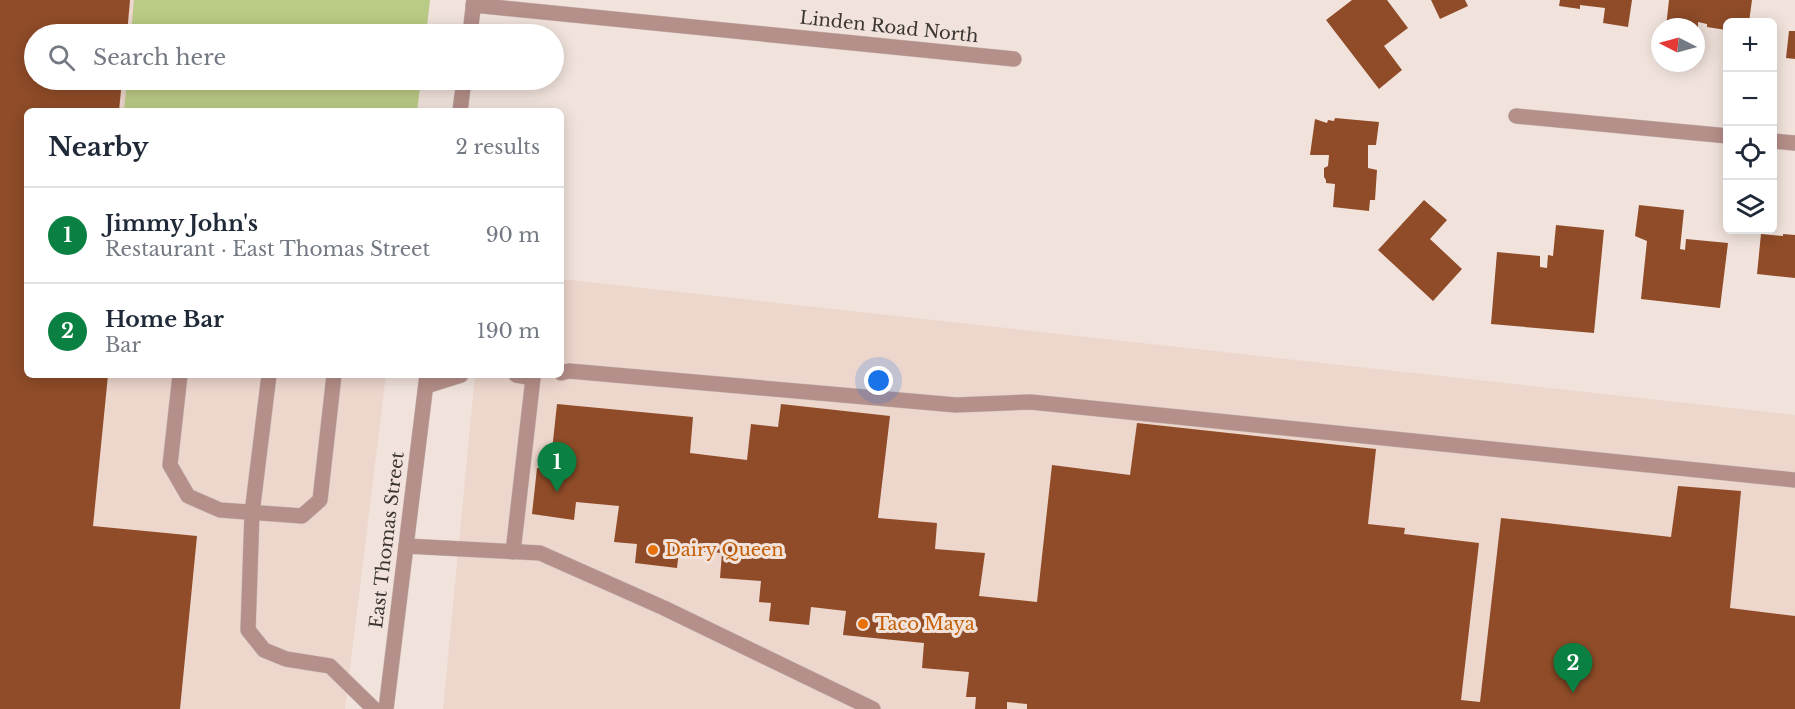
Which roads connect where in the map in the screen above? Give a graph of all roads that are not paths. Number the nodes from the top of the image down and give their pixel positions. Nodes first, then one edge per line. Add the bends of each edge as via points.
1 (473, 2) edge
2 (471, 24) edge
3 (1014, 59) dead end
4 (463, 90) edge
5 (460, 108) edge
6 (1516, 116) dead end
7 (1723, 136) edge
8 (1777, 141) edge
9 (1795, 143) edge
10 (564, 372) edge
11 (180, 378) edge
12 (269, 378) edge
13 (334, 378) edge
14 (540, 378) edge
15 (427, 380) edge
16 (1795, 480) edge
17 (252, 513) junction
18 (406, 546) junction
19 (513, 552) junction
20 (374, 709) edge
21 (386, 709) edge
22 (873, 709) edge

1 - 2 street
1 - 3 street, Linden Road North
4 - 5 street
6 - 7 street
8 - 9 street
10 - 16 street via 956,405 1031,402
11 - 17 street via 170,465 188,496 220,510
12 - 17 street
13 - 17 street via 320,500 302,516
14 - 19 street
15 - 18 street, East Thomas Street
17 - 20 street via 248,630 264,650 286,659 330,666
18 - 19 street
18 - 21 street, East Thomas Street
19 - 22 street via 540,553

